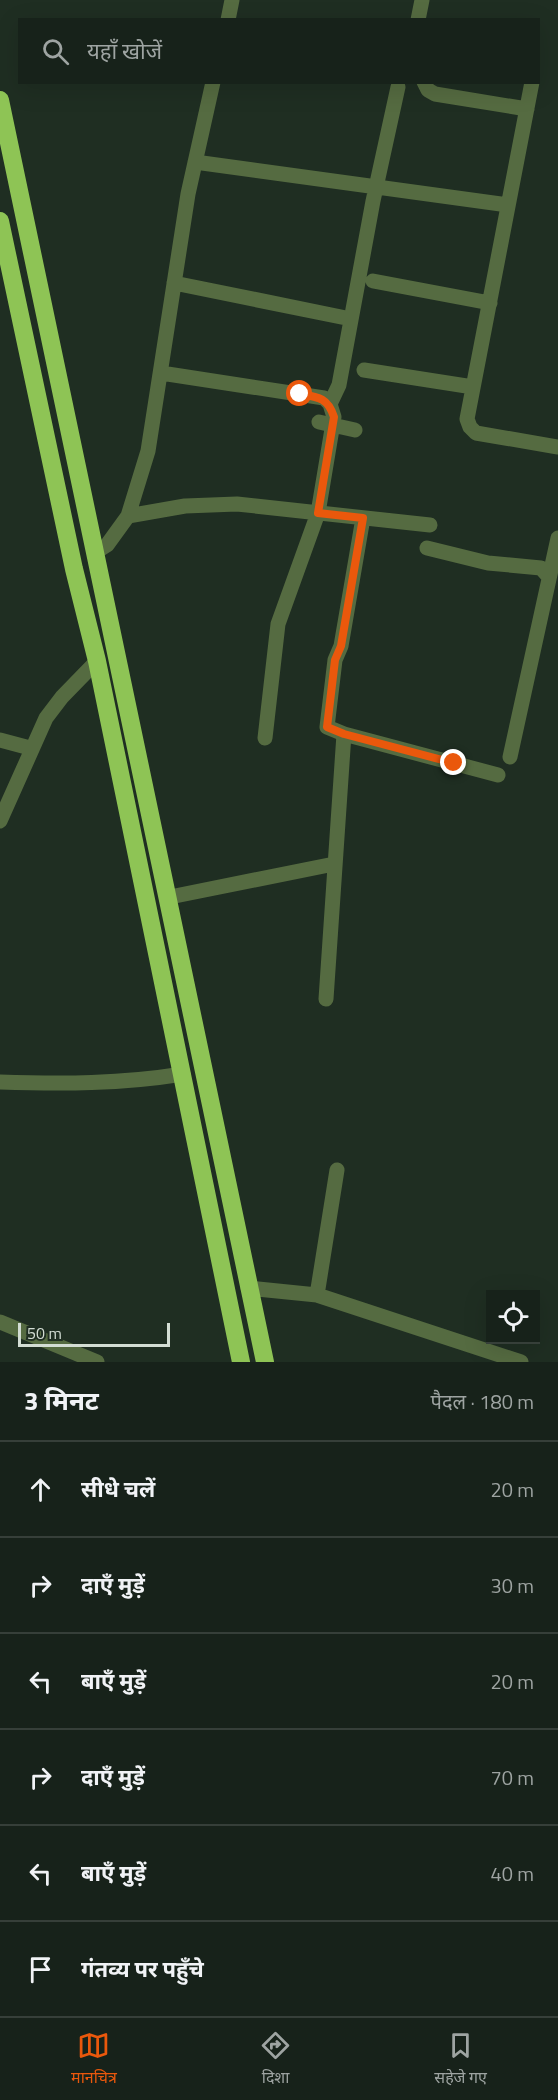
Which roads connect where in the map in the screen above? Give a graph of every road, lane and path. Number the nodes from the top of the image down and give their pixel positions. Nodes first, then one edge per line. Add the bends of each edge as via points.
1 (232, 0) edge
2 (422, 0) edge
3 (228, 18) edge
4 (418, 18) edge
5 (213, 84) edge
6 (425, 84) edge
7 (532, 84) edge
8 (398, 87) dead end
9 (0, 100) edge
10 (527, 109) junction
11 (195, 162) junction
12 (376, 187) junction
13 (508, 205) junction
14 (0, 221) edge
15 (373, 281) dead end
16 (174, 283) junction
17 (490, 303) junction
18 (351, 319) junction
19 (364, 370) dead end
20 (161, 373) junction
21 (473, 387) junction
22 (330, 404) junction
23 (326, 423) junction
24 (355, 430) dead end
25 (558, 447) edge
26 (318, 513) junction
27 (128, 516) junction
28 (363, 518) junction
29 (429, 525) dead end
30 (558, 538) edge
31 (427, 548) dead end
32 (96, 552) junction
33 (556, 559) edge
34 (549, 577) junction
35 (97, 661) junction
36 (344, 734) junction
37 (265, 738) dead end
38 (0, 740) edge
39 (30, 748) junction
40 (510, 757) dead end
41 (498, 775) dead end
42 (0, 821) edge
43 (334, 864) junction
44 (170, 897) junction
45 (326, 999) dead end
46 (183, 1074) junction
47 (0, 1082) edge
48 (338, 1170) dead end
49 (248, 1288) junction
50 (317, 1295) junction
51 (0, 1322) edge
52 (97, 1362) edge
53 (241, 1362) edge
54 (265, 1362) edge
55 (521, 1362) edge

1 - 3 street
2 - 4 street
5 - 11 street
6 - 10 street via 435,94
7 - 10 street
8 - 12 street
9 - 32 highway
10 - 13 street
11 - 12 street
11 - 16 street
12 - 13 street
12 - 18 street
13 - 17 street
14 - 35 highway
15 - 17 street
16 - 18 street
16 - 20 street
17 - 21 street
18 - 22 street via 339,385
19 - 21 street
20 - 22 street via 324,398
20 - 27 street via 148,451
21 - 25 street via 467,419 476,433
22 - 23 street via 334,417
23 - 24 street
23 - 26 street
26 - 27 street via 214,505
26 - 28 street
26 - 37 street via 278,624
27 - 32 street via 107,545
28 - 29 street
28 - 36 street via 341,646 335,660 327,727
30 - 33 street
31 - 34 street via 488,563 541,568
32 - 44 highway
33 - 34 street
34 - 40 street
35 - 39 street via 62,697
35 - 46 highway
36 - 41 street
36 - 43 street
38 - 39 street
39 - 42 street
43 - 44 street
43 - 45 street
44 - 49 highway
46 - 47 street via 78,1085
46 - 53 highway
48 - 50 street
49 - 50 street
49 - 54 highway
50 - 55 street
51 - 52 street

